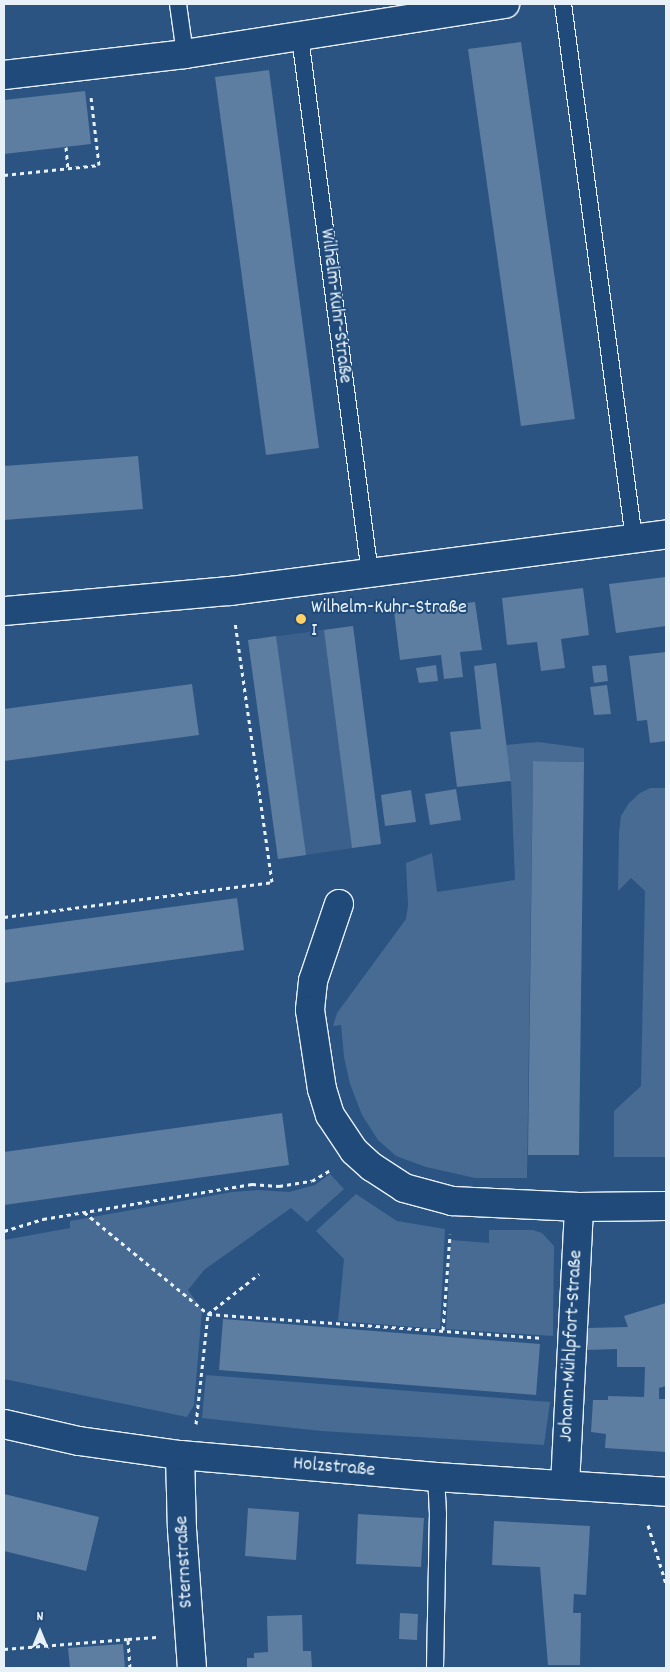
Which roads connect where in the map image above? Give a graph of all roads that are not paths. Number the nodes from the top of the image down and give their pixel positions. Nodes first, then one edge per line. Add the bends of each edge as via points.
1 (178, 4) edge
2 (505, 4) edge
3 (563, 4) edge
4 (300, 37) junction
5 (185, 54) junction
6 (4, 75) edge
7 (666, 534) edge
8 (634, 538) junction
9 (370, 574) junction
10 (4, 611) edge
11 (339, 904) dead end
12 (666, 1206) edge
13 (579, 1207) junction
14 (4, 1424) edge
15 (180, 1455) junction
16 (436, 1477) junction
17 (565, 1485) junction
18 (666, 1492) edge
19 (192, 1668) edge
20 (435, 1668) edge

1 - 5 lane
2 - 4 street
3 - 8 lane
4 - 5 street
4 - 9 lane, Wilhelm-Kuhr-Straße
5 - 6 street
7 - 8 street
8 - 9 street
9 - 10 street via 230,591
11 - 13 street via 313,981 310,1010 322,1089 330,1115 354,1151 386,1178 426,1196 480,1204
12 - 13 street
13 - 17 street, Johann-Mühlpfort-Straße
14 - 15 street, Holzstraße via 79,1441
15 - 16 street, Holzstraße
15 - 19 street, Sternstraße via 181,1522
16 - 17 street, Holzstraße
16 - 20 lane
17 - 18 street, Holzstraße

